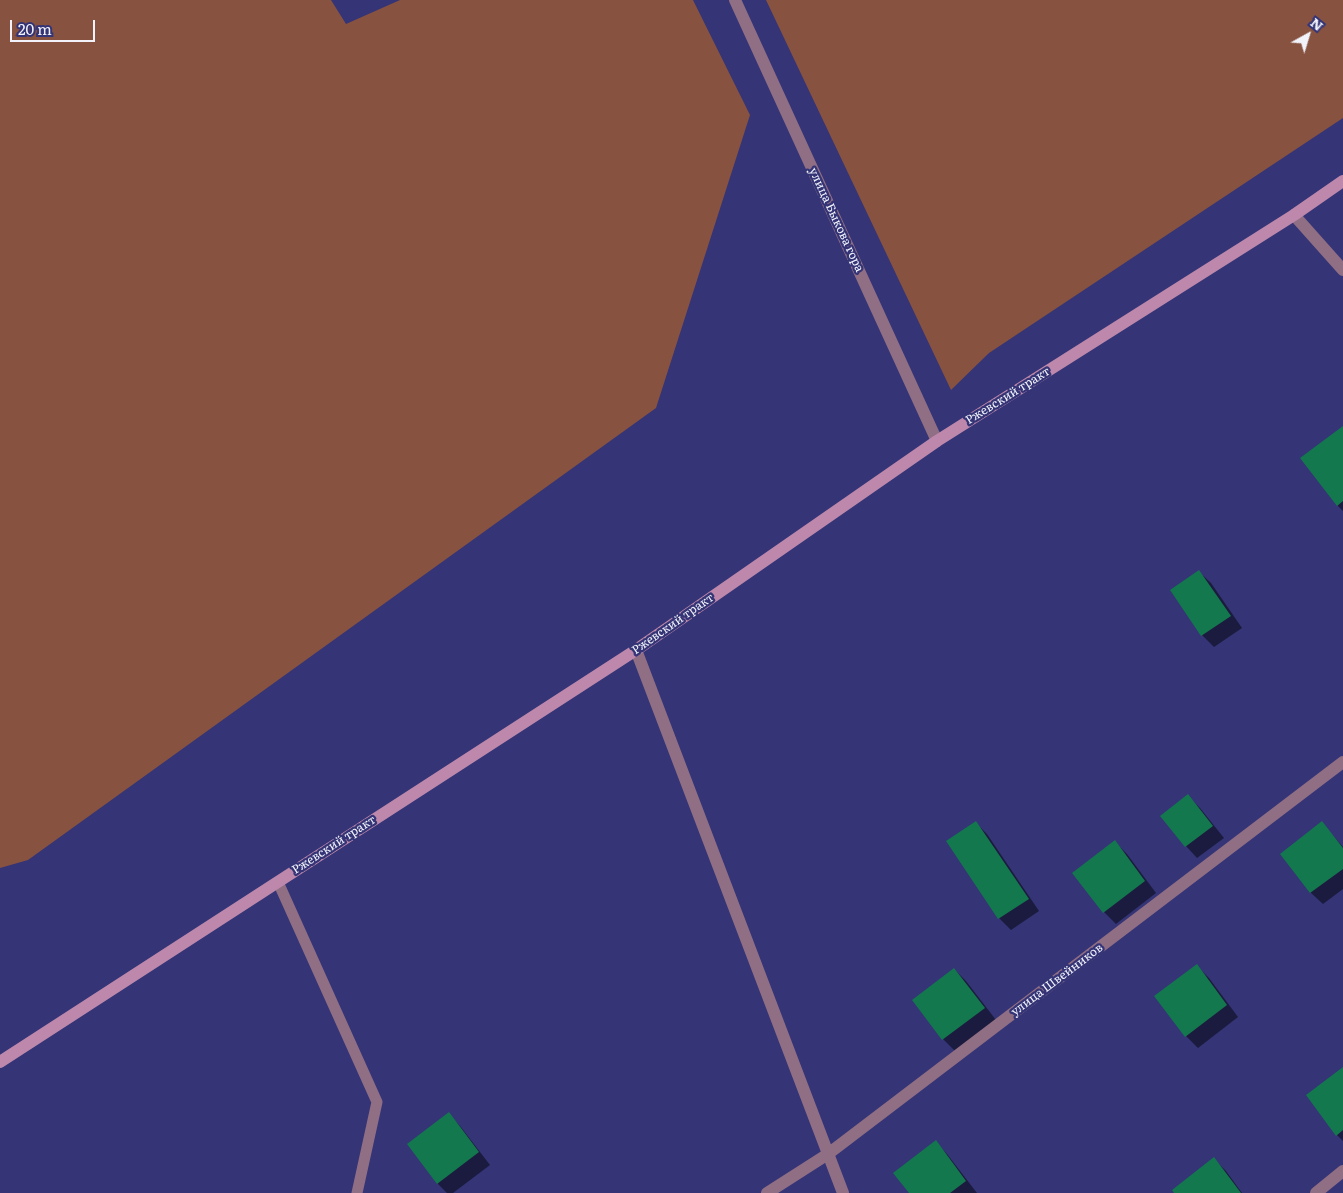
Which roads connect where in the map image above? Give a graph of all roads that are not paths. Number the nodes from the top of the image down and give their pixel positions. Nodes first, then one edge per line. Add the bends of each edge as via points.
1 (735, 0) edge
2 (1343, 181) edge
3 (1294, 215) junction
4 (1343, 270) edge
5 (937, 441) junction
6 (636, 650) junction
7 (1343, 762) edge
8 (278, 882) junction
9 (0, 1062) edge
10 (828, 1154) junction
11 (1343, 1171) edge
12 (356, 1193) edge
13 (767, 1193) edge
14 (842, 1193) edge
15 (1316, 1193) edge

1 - 5 street, улица Быкова гора
2 - 3 main road, Ржевский тракт
3 - 4 street
3 - 5 main road, Ржевский тракт
5 - 6 main road, Ржевский тракт
6 - 8 main road, Ржевский тракт
6 - 10 street
7 - 10 street, улица Швейников
8 - 9 main road, Ржевский тракт
8 - 12 lane via 376,1102
10 - 13 street, улица Швейников
10 - 14 street
11 - 15 street

